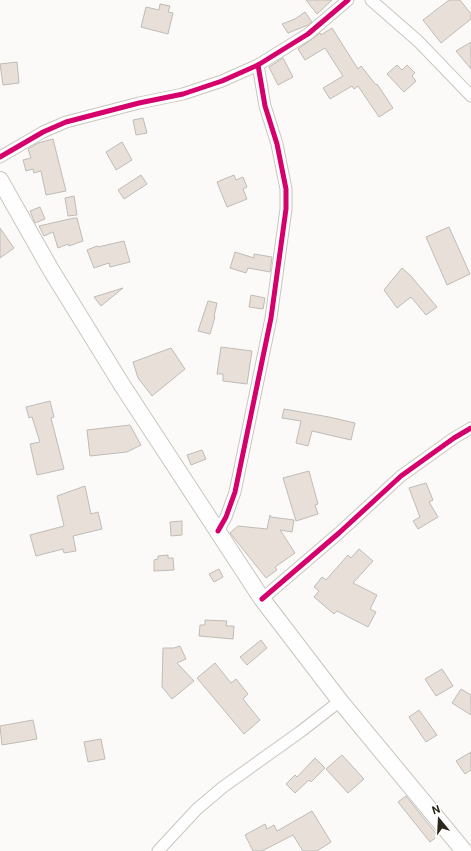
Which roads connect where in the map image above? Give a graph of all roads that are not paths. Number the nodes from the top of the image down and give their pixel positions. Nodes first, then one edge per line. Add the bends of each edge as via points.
1 (348, 0) edge
2 (371, 0) edge
3 (258, 65) junction
4 (471, 96) edge
5 (0, 157) edge
6 (0, 180) edge
7 (471, 428) edge
8 (218, 531) junction
9 (262, 600) junction
10 (340, 701) junction
11 (158, 851) edge
12 (464, 851) edge

1 - 3 street via 308,34
2 - 4 street via 418,41
3 - 5 street via 222,82 183,94 66,122
3 - 8 street via 265,106 286,189 286,209 271,318 235,492
6 - 8 main road via 51,270 122,385
7 - 9 street via 401,476
8 - 9 main road
9 - 10 main road
10 - 11 street via 223,787
10 - 12 main road

